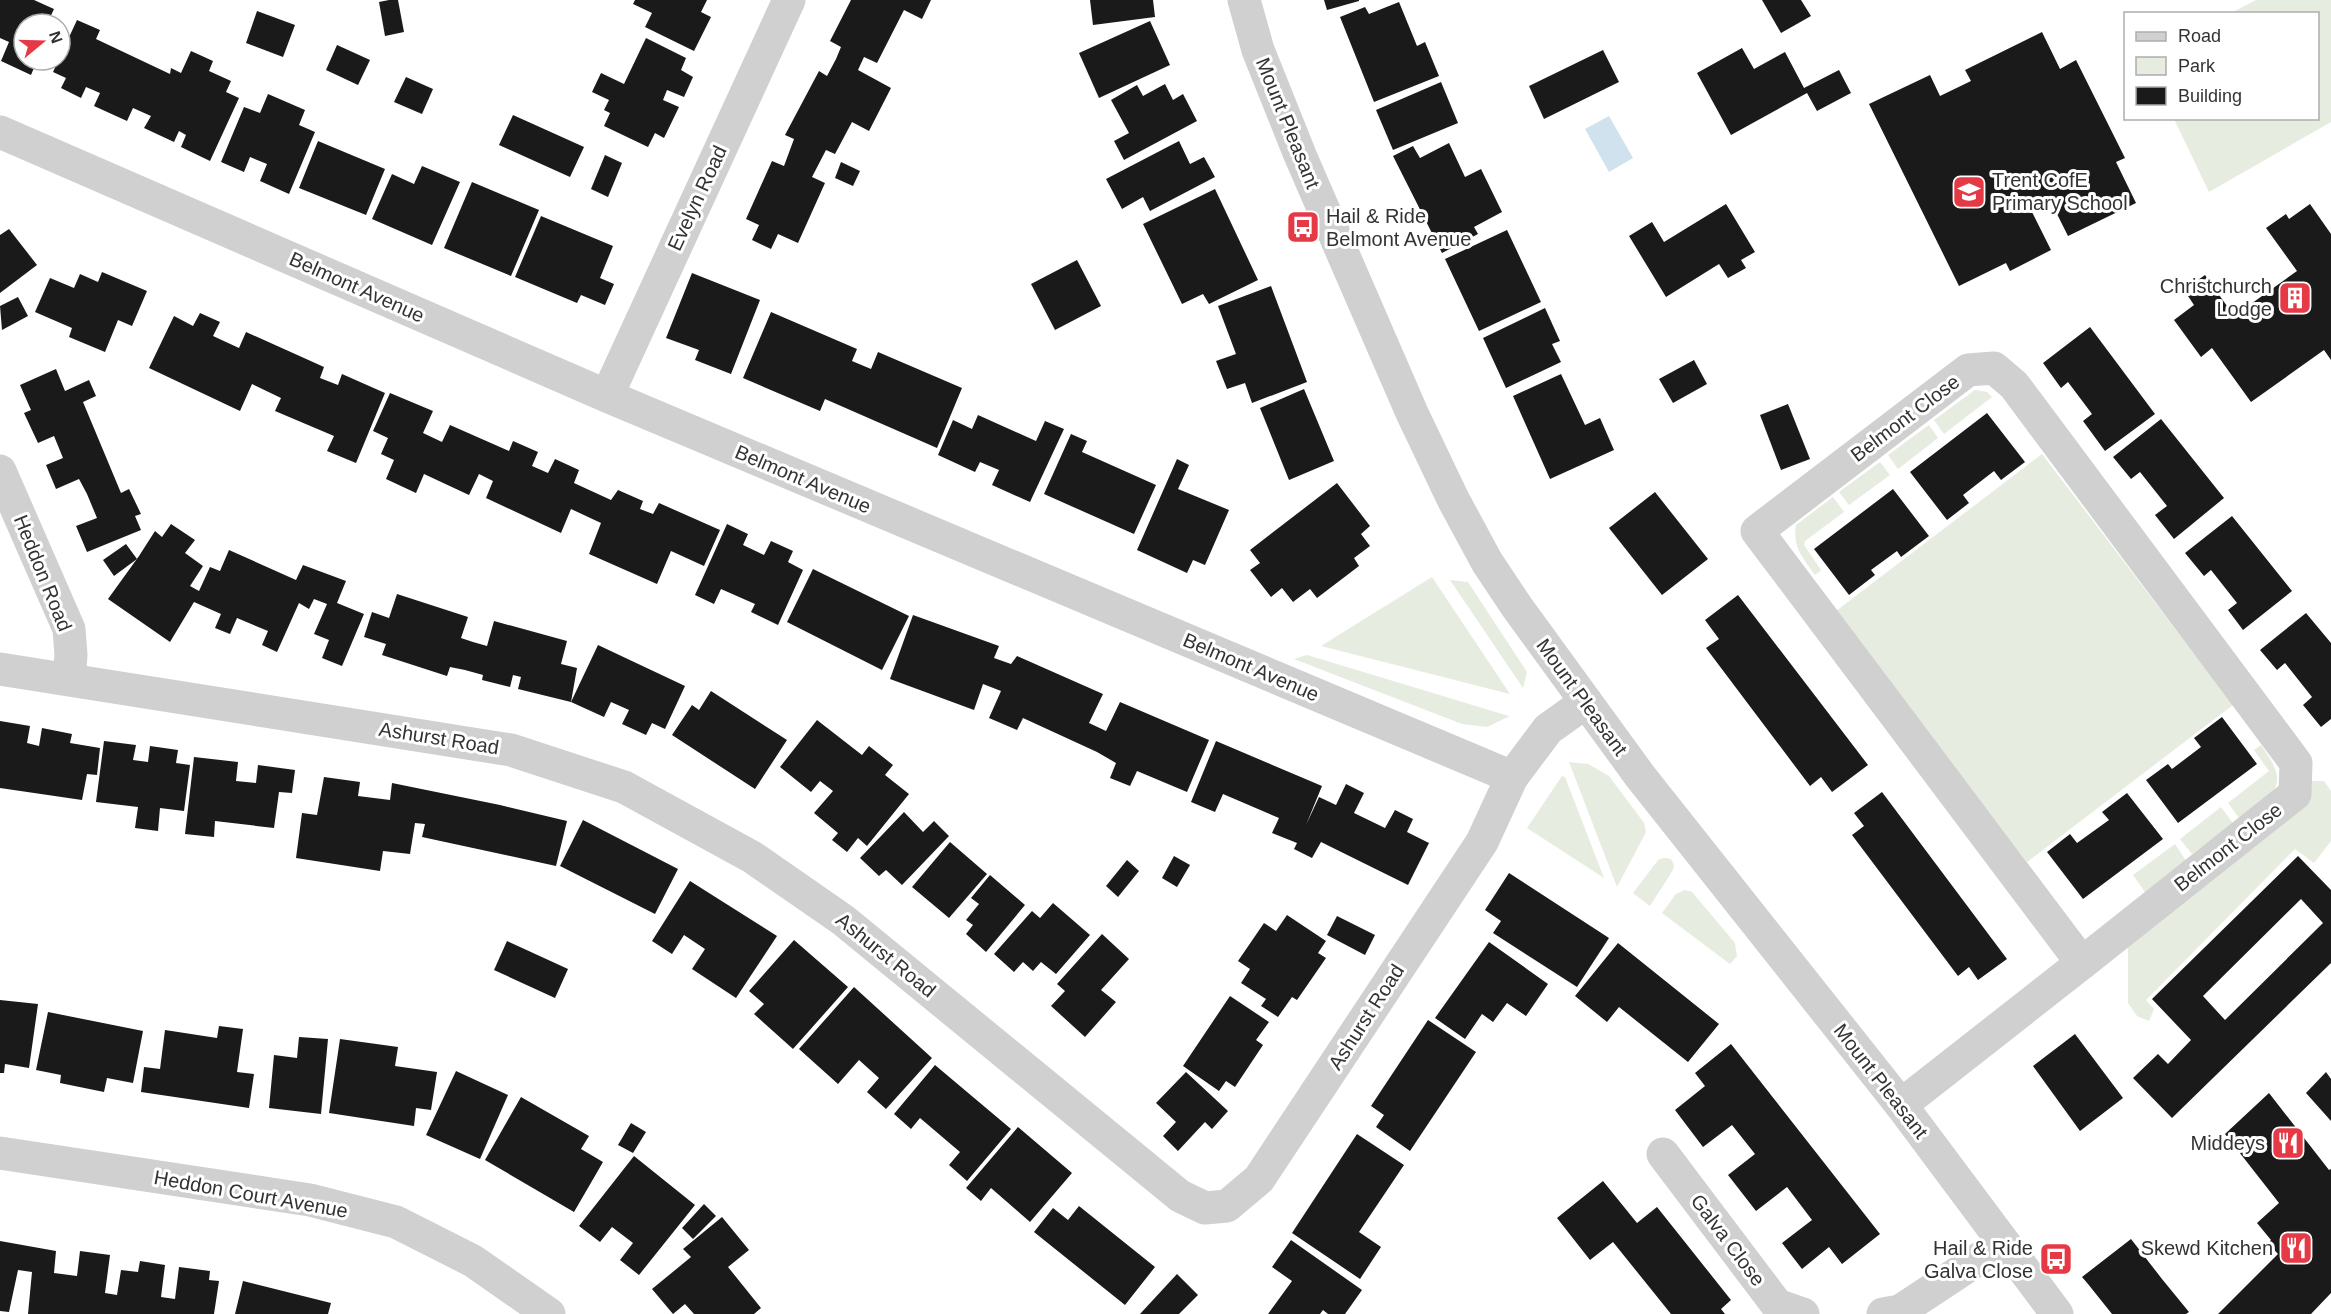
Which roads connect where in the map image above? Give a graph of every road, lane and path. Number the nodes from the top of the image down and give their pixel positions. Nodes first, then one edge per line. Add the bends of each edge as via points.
1 (789, 0) edge
2 (1244, 0) edge
3 (0, 132) edge
4 (607, 396) junction
5 (0, 471) edge
6 (0, 669) edge
7 (69, 679) junction
8 (1586, 702) junction
9 (1512, 777) junction
10 (2082, 963) junction
11 (1901, 1105) junction
12 (0, 1153) edge
13 (1663, 1154) dead end
14 (2003, 1243) junction
15 (549, 1314) edge
16 (1803, 1314) edge
17 (1883, 1314) edge
18 (2058, 1314) edge

1 - 4 street, Evelyn Road
2 - 8 street, Mount Pleasant via 1258,50 1300,155 1453,499 1486,562
3 - 4 street, Belmont Avenue
4 - 9 street, Belmont Avenue
5 - 7 street, Heddon Road via 69,628
6 - 7 street, Ashurst Road
7 - 9 street, Ashurst Road via 511,750 624,787 752,857 843,920 1180,1196 1205,1208 1227,1206 1259,1179 1482,842
8 - 9 street via 1548,729
8 - 11 street, Mount Pleasant via 1640,776
10 - 10 street, Belmont Close via 1757,531 1968,370 1994,368 2014,385 2296,764 2295,794
10 - 11 street, Belmont Close
11 - 14 street, Mount Pleasant
12 - 15 street, Heddon Court Avenue via 310,1200 396,1222 473,1261
13 - 16 street, Galva Close via 1777,1305
14 - 17 street via 1899,1311
14 - 18 street, Mount Pleasant

